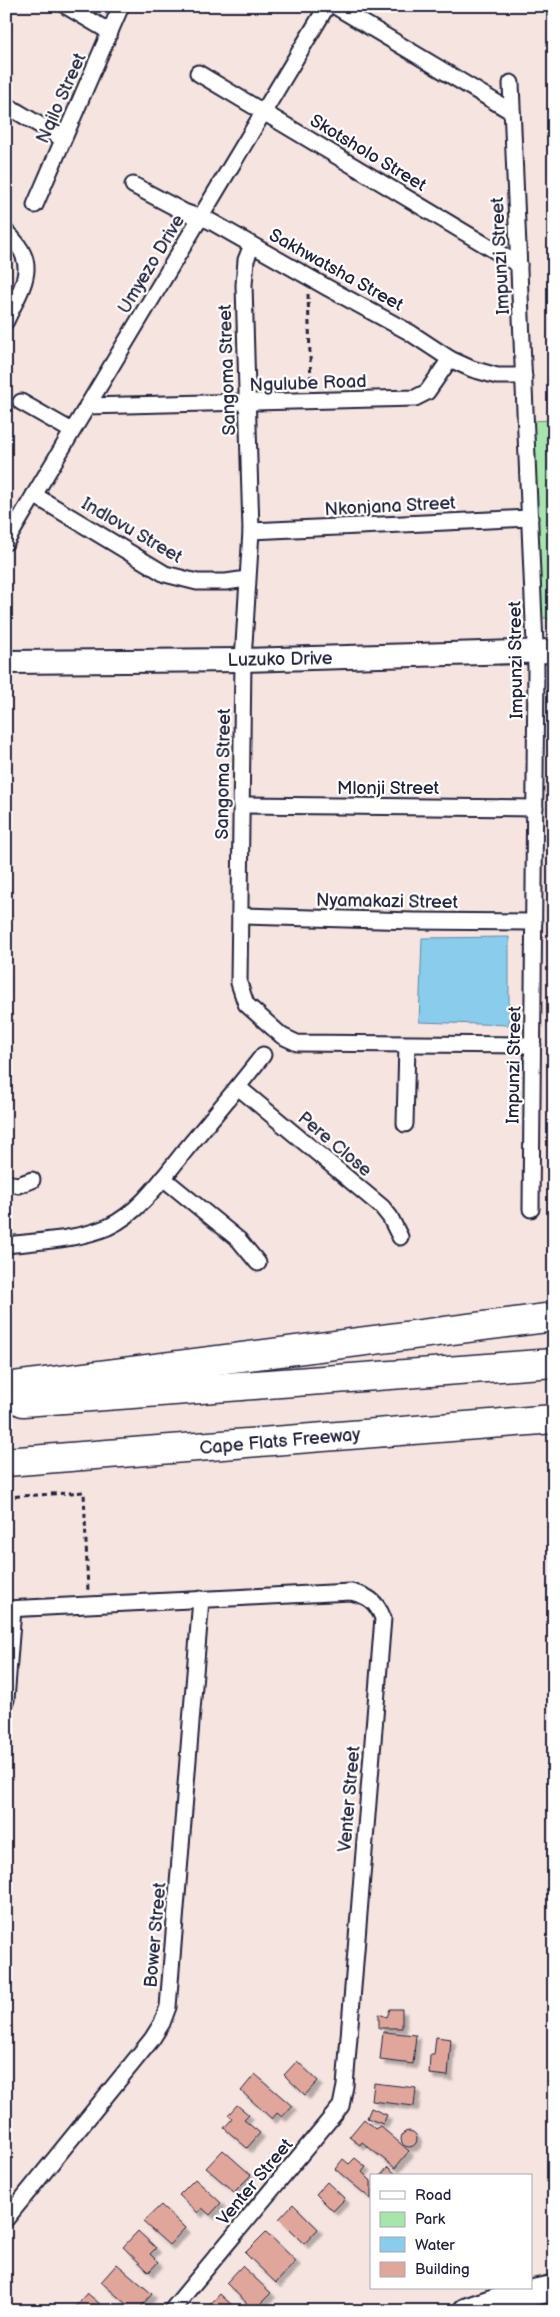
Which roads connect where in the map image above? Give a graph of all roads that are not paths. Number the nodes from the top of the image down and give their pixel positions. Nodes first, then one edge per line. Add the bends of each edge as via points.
1 (66, 6) edge
2 (121, 6) edge
3 (327, 6) edge
4 (335, 6) edge
5 (110, 32) junction
6 (198, 74) dead end
7 (511, 83) dead end
8 (6, 105) edge
9 (264, 112) junction
10 (512, 112) junction
11 (63, 139) junction
12 (133, 185) dead end
13 (35, 205) dead end
14 (201, 216) junction
15 (6, 232) edge
16 (252, 245) junction
17 (519, 265) junction
18 (6, 321) edge
19 (450, 359) junction
20 (524, 376) junction
21 (21, 402) dead end
22 (247, 403) junction
23 (87, 406) junction
24 (72, 431) junction
25 (34, 495) junction
26 (530, 518) junction
27 (251, 531) junction
28 (6, 542) edge
29 (247, 579) junction
30 (545, 652) edge
31 (243, 660) junction
32 (6, 662) edge
33 (241, 805) junction
34 (535, 808) junction
35 (240, 916) junction
36 (534, 922) junction
37 (407, 1045) junction
38 (533, 1045) junction
39 (263, 1055) dead end
40 (238, 1087) junction
41 (405, 1124) dead end
42 (163, 1178) junction
43 (32, 1180) dead end
44 (6, 1183) edge
45 (531, 1209) dead end
46 (400, 1237) dead end
47 (6, 1245) edge
48 (258, 1263) dead end
49 (554, 1317) edge
50 (554, 1363) edge
51 (6, 1387) edge
52 (6, 1403) edge
53 (554, 1419) edge
54 (554, 1437) edge
55 (183, 1449) junction
56 (6, 1462) edge
57 (201, 1599) junction
58 (10, 1609) edge
59 (6, 1700) edge
60 (6, 2219) edge
61 (554, 2288) edge
62 (172, 2311) edge
63 (466, 2311) edge

1 - 5 street
2 - 5 street, Nqilo Street
3 - 9 street, Umyezo Drive
4 - 10 street
5 - 11 street, Nqilo Street
6 - 9 street, Skotsholo Street
7 - 10 street, Impunzi Street
8 - 11 street
9 - 14 street, Umyezo Drive
9 - 17 street, Skotsholo Street
10 - 17 street, Impunzi Street
11 - 13 street, Nqilo Street
12 - 14 street, Sakhwatsha Street via 184,212
14 - 16 street, Sakhwatsha Street
14 - 23 street, Umyezo Drive
15 - 18 street via 19,244 26,258 26,275
16 - 19 street, Sakhwatsha Street via 409,332
16 - 22 street, Sangoma Street via 244,271
17 - 20 street, Impunzi Street
19 - 20 street, Sakhwatsha Street via 483,373
19 - 22 street, Ngulube Road via 427,392 415,398
20 - 26 street, Impunzi Street
21 - 24 street
22 - 23 street, Ngulube Road
22 - 27 street, Sangoma Street
23 - 24 street, Umyezo Drive
24 - 25 street, Umyezo Drive
25 - 28 street, Umyezo Drive
25 - 29 street, Indlovu Street via 165,574 197,582
26 - 27 street, Nkonjana Street
26 - 30 street, Impunzi Street
27 - 29 street, Sangoma Street
29 - 31 street, Sangoma Street
30 - 31 street, Luzuko Drive
30 - 34 street, Impunzi Street
31 - 32 street, Luzuko Drive
31 - 33 street, Sangoma Street
33 - 34 street, Mlonji Street
33 - 35 street, Sangoma Street
34 - 36 street, Impunzi Street
35 - 36 street, Nyamakazi Street
35 - 37 street, Sangoma Street via 239,983 242,996 246,1004 282,1036 297,1043
36 - 38 street, Impunzi Street
37 - 38 street, Sangoma Street
37 - 41 street
38 - 45 street, Impunzi Street
39 - 40 street
40 - 42 street
40 - 46 street, Pere Close via 382,1207
42 - 47 street via 134,1209 107,1227 67,1237
42 - 48 street via 239,1240
43 - 44 street via 18,1185
49 - 51 highway
50 - 52 highway
53 - 55 highway, Cape Flats Freeway
54 - 55 highway via 349,1450
55 - 56 highway, Cape Flats Freeway
57 - 58 street, Venter Street
57 - 60 street, Bower Street via 168,2007 152,2039
57 - 62 street, Venter Street via 351,1592 373,1601 382,1618 341,2106
58 - 59 street
61 - 63 main road

